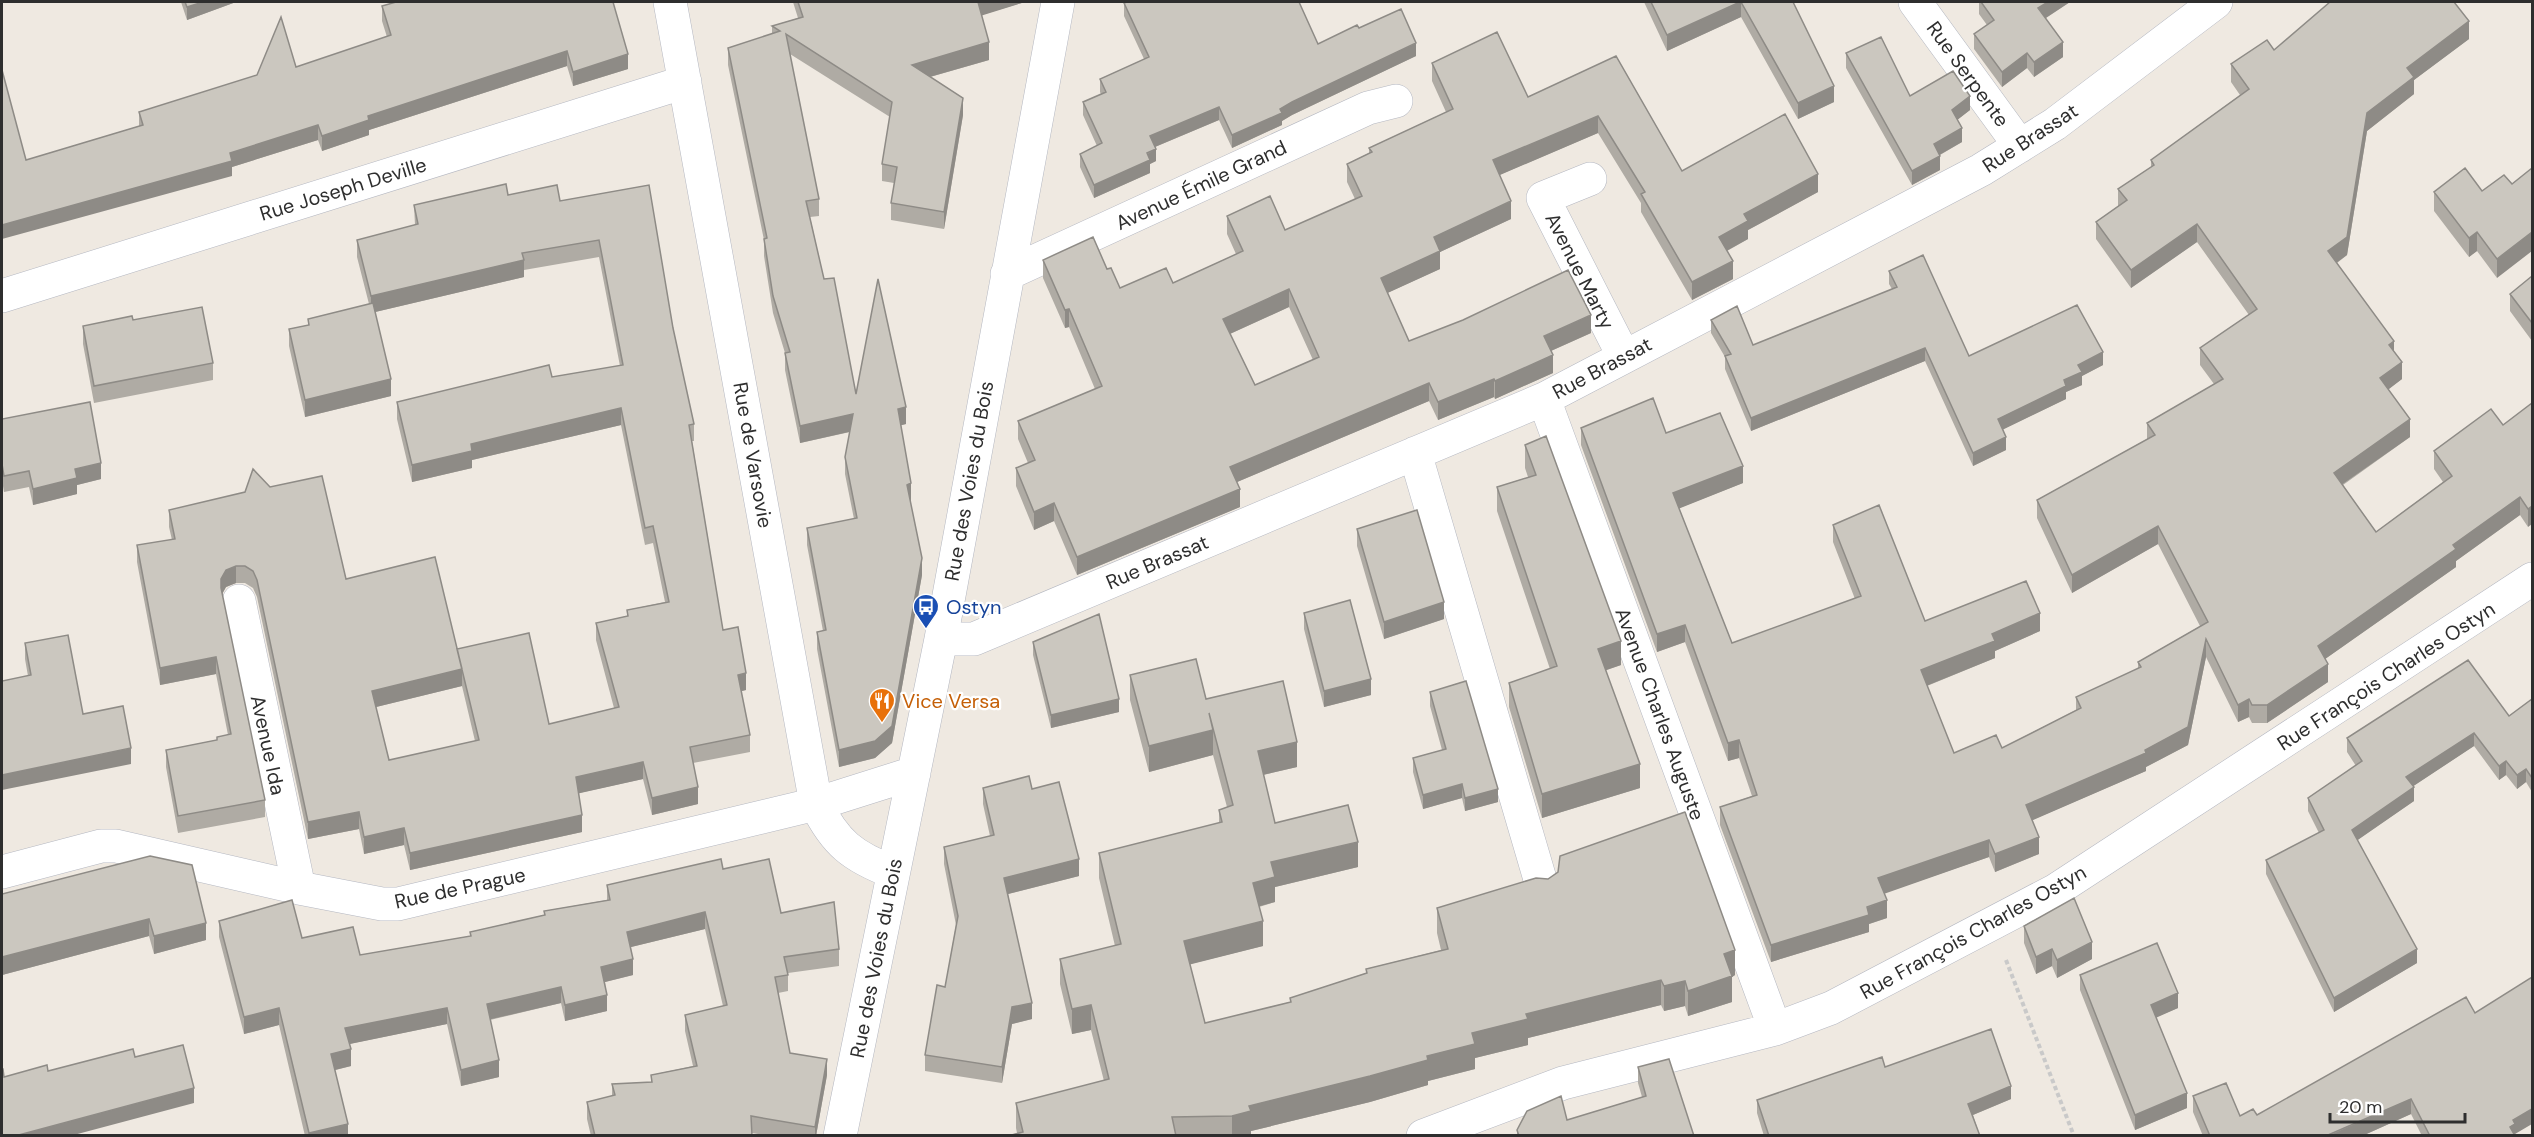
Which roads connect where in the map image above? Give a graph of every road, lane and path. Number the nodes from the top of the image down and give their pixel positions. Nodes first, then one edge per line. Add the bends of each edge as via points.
1 (670, 2) edge
2 (1058, 2) edge
3 (1915, 2) edge
4 (2216, 2) edge
5 (685, 82) junction
6 (1396, 101) dead end
7 (2020, 146) junction
8 (1590, 179) dead end
9 (1007, 274) junction
10 (2, 296) edge
11 (1623, 357) junction
12 (1544, 399) junction
13 (1414, 453) junction
14 (2532, 579) edge
15 (239, 601) dead end
16 (941, 639) junction
17 (914, 773) junction
18 (816, 804) junction
19 (2, 872) edge
20 (892, 872) junction
21 (1542, 886) edge
22 (299, 888) junction
23 (1993, 924) junction
24 (1775, 1029) junction
25 (1489, 1123) edge
26 (840, 1136) edge
27 (1423, 1136) edge
28 (2074, 1136) edge

1 - 5 street, Rue de Varsovie
2 - 9 street, Rue des Voies du Bois
3 - 7 street, Rue Serpente
4 - 7 street, Rue Brassat
5 - 10 street, Rue Joseph Deville
5 - 18 street, Rue de Varsovie
6 - 9 street, Avenue Émile Grand via 1368,108
7 - 11 street, Rue Brassat
8 - 11 street, Avenue Marty via 1544,198
9 - 16 street, Rue des Voies du Bois
11 - 12 street, Rue Brassat
12 - 13 street, Rue Brassat
12 - 24 street, Avenue Charles Auguste
13 - 16 street, Rue Brassat via 975,639
13 - 21 street
14 - 23 street, Rue François Charles Ostyn via 2056,890
15 - 22 street, Avenue Ida
16 - 17 street, Rue des Voies du Bois
17 - 18 street, Rue de Prague
17 - 20 street, Rue des Voies du Bois
18 - 20 street, Rue de Varsovie via 847,851
18 - 22 street, Rue de Prague via 398,904
19 - 22 street, Rue de Prague via 101,846 116,846
20 - 26 street, Rue des Voies du Bois
23 - 24 street, Rue François Charles Ostyn via 1831,1008
23 - 28 path
24 - 25 street, Rue François Charles Ostyn via 1563,1083
25 - 27 street, Rue François Charles Ostyn

